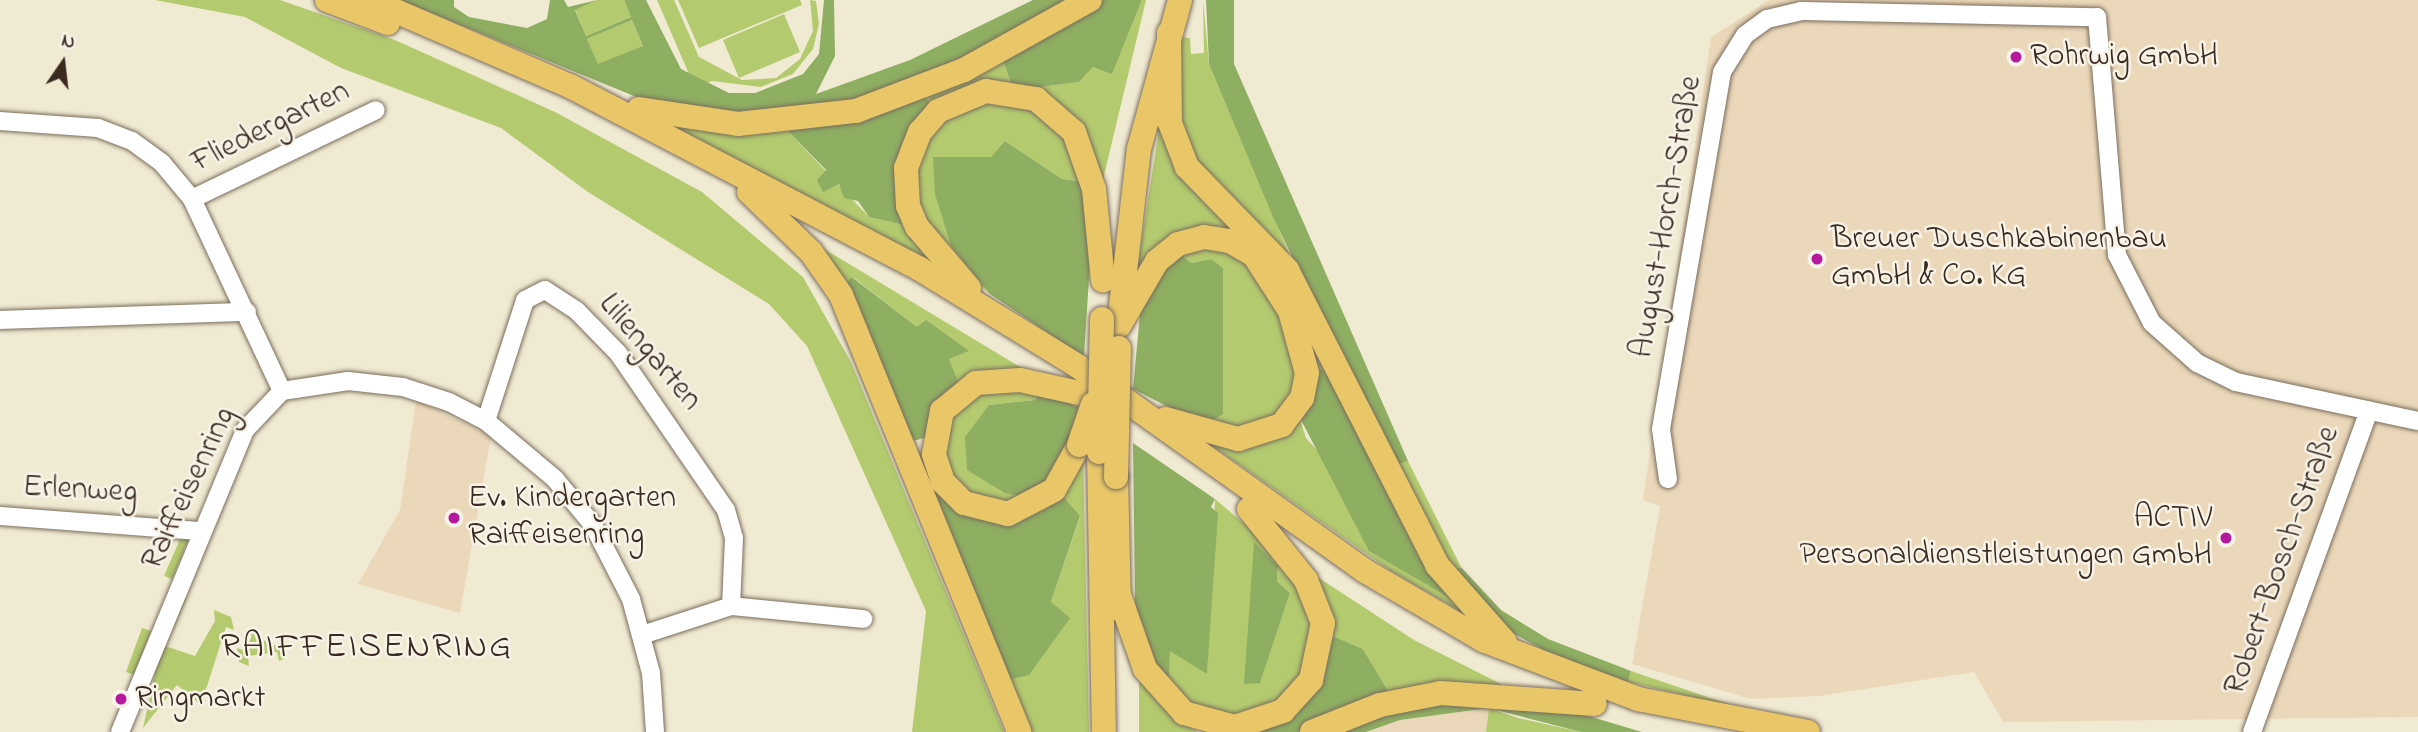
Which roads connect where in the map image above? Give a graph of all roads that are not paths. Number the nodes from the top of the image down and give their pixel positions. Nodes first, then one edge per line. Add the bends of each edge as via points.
1 (327, 0) edge
2 (1090, 0) edge
3 (1162, 0) edge
4 (1180, 0) edge
5 (371, 6) edge
6 (401, 20) junction
7 (1168, 33) junction
8 (570, 86) junction
9 (376, 110) dead end
10 (0, 121) edge
11 (749, 192) junction
12 (192, 200) junction
13 (1103, 281) junction
14 (247, 312) junction
15 (993, 313) junction
16 (0, 320) edge
17 (1113, 331) junction
18 (282, 391) junction
19 (1094, 391) junction
20 (1142, 411) junction
21 (2369, 411) junction
22 (486, 421) junction
23 (2418, 421) edge
24 (1089, 448) junction
25 (1668, 479) dead end
26 (1249, 509) junction
27 (0, 516) edge
28 (199, 531) junction
29 (1119, 595) junction
30 (731, 606) junction
31 (863, 619) dead end
32 (642, 635) junction
33 (1521, 657) junction
34 (1595, 704) junction
35 (120, 732) edge
36 (655, 732) edge
37 (1019, 732) edge
38 (1104, 732) edge
39 (1120, 732) edge
40 (1312, 732) edge
41 (1699, 732) edge
42 (1808, 732) edge
43 (2252, 732) edge

1 - 5 highway
2 - 8 highway via 918,90 808,120 684,119
3 - 13 highway via 1127,125
4 - 7 highway
5 - 6 highway
6 - 8 highway
6 - 11 highway
7 - 17 highway via 1132,188
7 - 33 highway via 1170,123 1186,167 1287,270 1437,565 1464,602
8 - 15 highway via 843,225
9 - 12 street, Fliedergarten
10 - 12 street via 98,128 132,141 175,175
11 - 19 highway
11 - 37 highway via 811,252 841,295
12 - 14 street
13 - 15 highway via 1094,189 1074,132 1037,99 999,90 973,93 937,111 920,132 908,157 906,193 924,239
13 - 17 highway
14 - 16 street
14 - 18 street
15 - 20 highway
17 - 19 highway, bridge
17 - 20 highway via 1167,251 1191,239 1219,237 1244,248 1270,275 1304,347 1302,398 1267,435 1226,438
17 - 29 highway, bridge
18 - 22 street, Raiffeisenring via 327,381 380,383 442,399
18 - 28 street, Raiffeisenring via 245,430
19 - 24 highway, bridge
19 - 24 highway via 1020,380 976,383 942,411 934,454 943,482 964,503 1008,514 1054,490
19 - 26 highway
20 - 33 highway via 1365,571
21 - 23 street
21 - 25 street, August-Horch-Straße via 2226,379 2188,358 2145,314 2115,245 2097,17 2083,12 1801,11 1767,19 1745,35 1722,72 1661,429
21 - 43 street, Robert-Bosch-Straße
22 - 30 street, Liliengarten via 525,300 545,290 582,316 618,354 722,503 734,538
22 - 32 street, Raiffeisenring via 555,479 593,525
24 - 38 highway
26 - 29 highway via 1306,580 1323,623 1311,680 1283,711 1235,727 1184,713 1149,677
26 - 34 highway via 1440,636
27 - 28 street, Erlenweg
28 - 35 street, Raiffeisenring
29 - 39 highway
30 - 31 street
30 - 32 street
32 - 36 street, Raiffeisenring
33 - 42 highway via 1681,711
34 - 40 highway via 1489,691 1441,693 1380,705
34 - 41 highway

